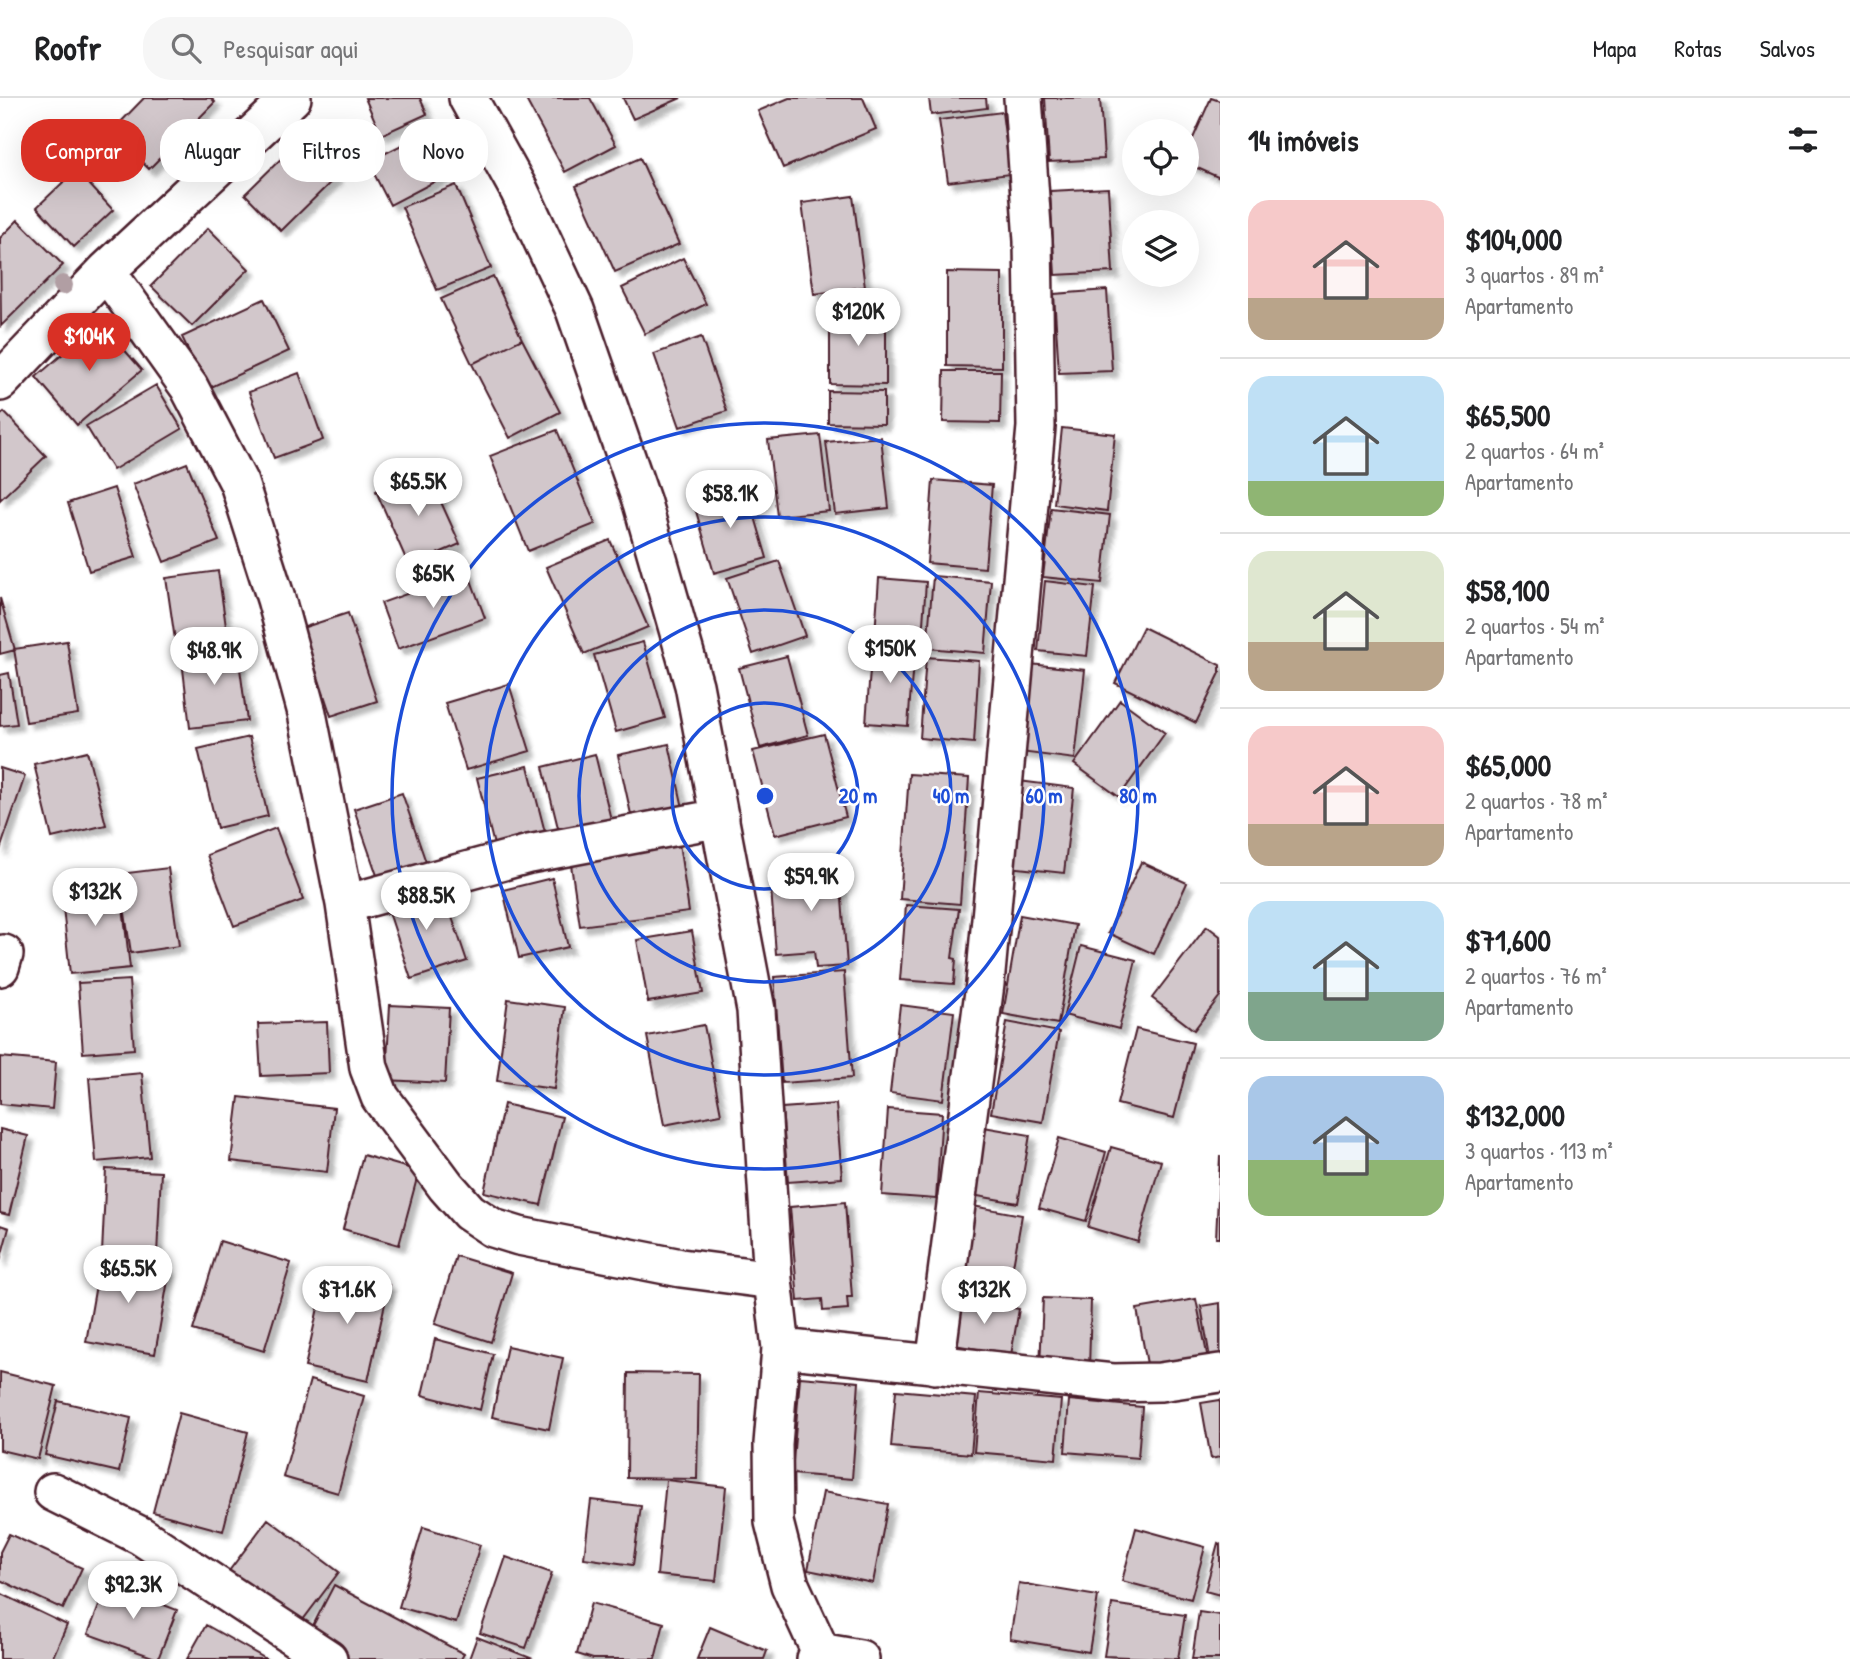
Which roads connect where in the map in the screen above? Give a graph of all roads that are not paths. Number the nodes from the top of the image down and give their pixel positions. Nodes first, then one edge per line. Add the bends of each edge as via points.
1 (292, 98) edge
2 (468, 98) edge
3 (1023, 98) edge
4 (106, 271) junction
5 (0, 382) edge
6 (720, 818) junction
7 (345, 904) junction
8 (772, 1280) junction
9 (781, 1348) junction
10 (935, 1365) junction
11 (1220, 1373) edge
12 (53, 1492) dead end
13 (820, 1657) edge
14 (328, 1659) edge
15 (860, 1659) edge

1 - 4 street
2 - 6 street via 519,190 575,310 612,408 694,685
3 - 10 street via 1034,241 1036,427 985,984
4 - 5 street
4 - 7 street via 189,387 239,483 307,713
6 - 7 street via 528,854
6 - 8 street via 756,1010
7 - 8 street via 369,1068 380,1097 469,1212 493,1228 519,1236 681,1268
8 - 9 street
9 - 10 street
9 - 13 street via 774,1522 790,1585
10 - 11 street via 1113,1383
12 - 14 street via 141,1536
13 - 15 street

